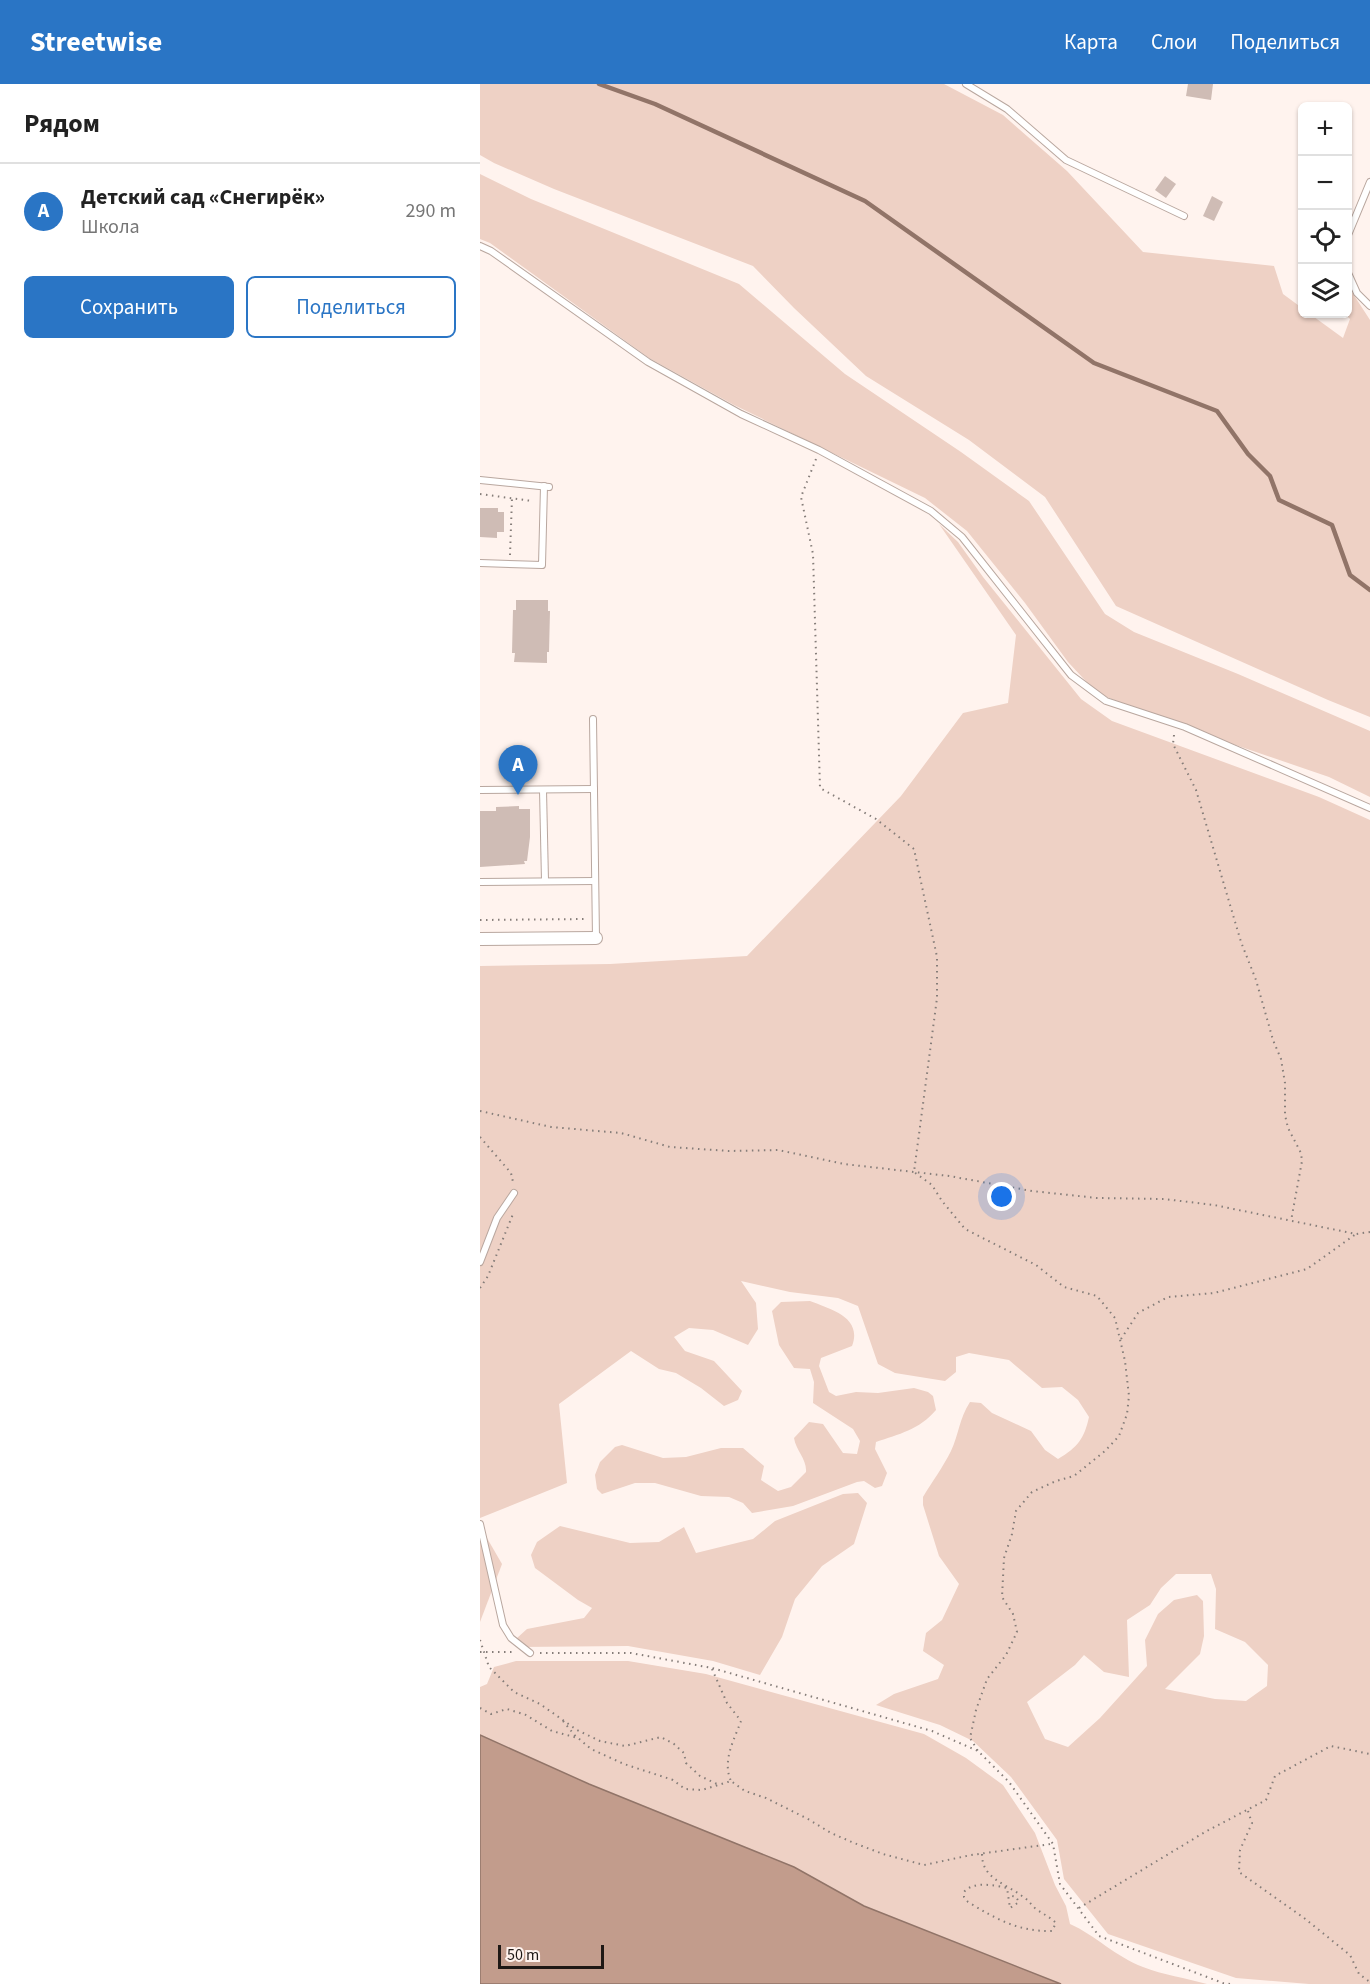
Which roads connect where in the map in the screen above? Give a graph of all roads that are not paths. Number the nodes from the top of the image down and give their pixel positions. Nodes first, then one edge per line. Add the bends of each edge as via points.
1 (966, 84) edge
2 (1370, 182) edge
3 (1184, 216) dead end
4 (1352, 223) edge
5 (480, 246) edge
6 (1352, 283) edge
7 (1370, 306) edge
8 (480, 480) edge
9 (480, 563) edge
10 (594, 719) dead end
11 (594, 789) junction
12 (480, 790) edge
13 (543, 790) junction
14 (1370, 808) edge
15 (544, 881) junction
16 (595, 881) junction
17 (480, 882) edge
18 (596, 938) joint
19 (480, 939) edge
20 (514, 1193) dead end
21 (480, 1262) edge
22 (480, 1524) edge
23 (530, 1653) road end

1 - 3 lane via 1006,109 1065,160
2 - 4 lane
5 - 14 lane via 648,362 931,511 962,537 1071,675 1106,701 1185,727
6 - 7 lane
8 - 9 lane via 547,486 542,565
10 - 11 lane
11 - 13 lane
11 - 16 lane
12 - 13 lane
13 - 15 lane
15 - 16 lane
15 - 17 lane
16 - 18 lane
18 - 19 street
20 - 21 lane via 497,1218
22 - 23 lane via 503,1625 511,1638

